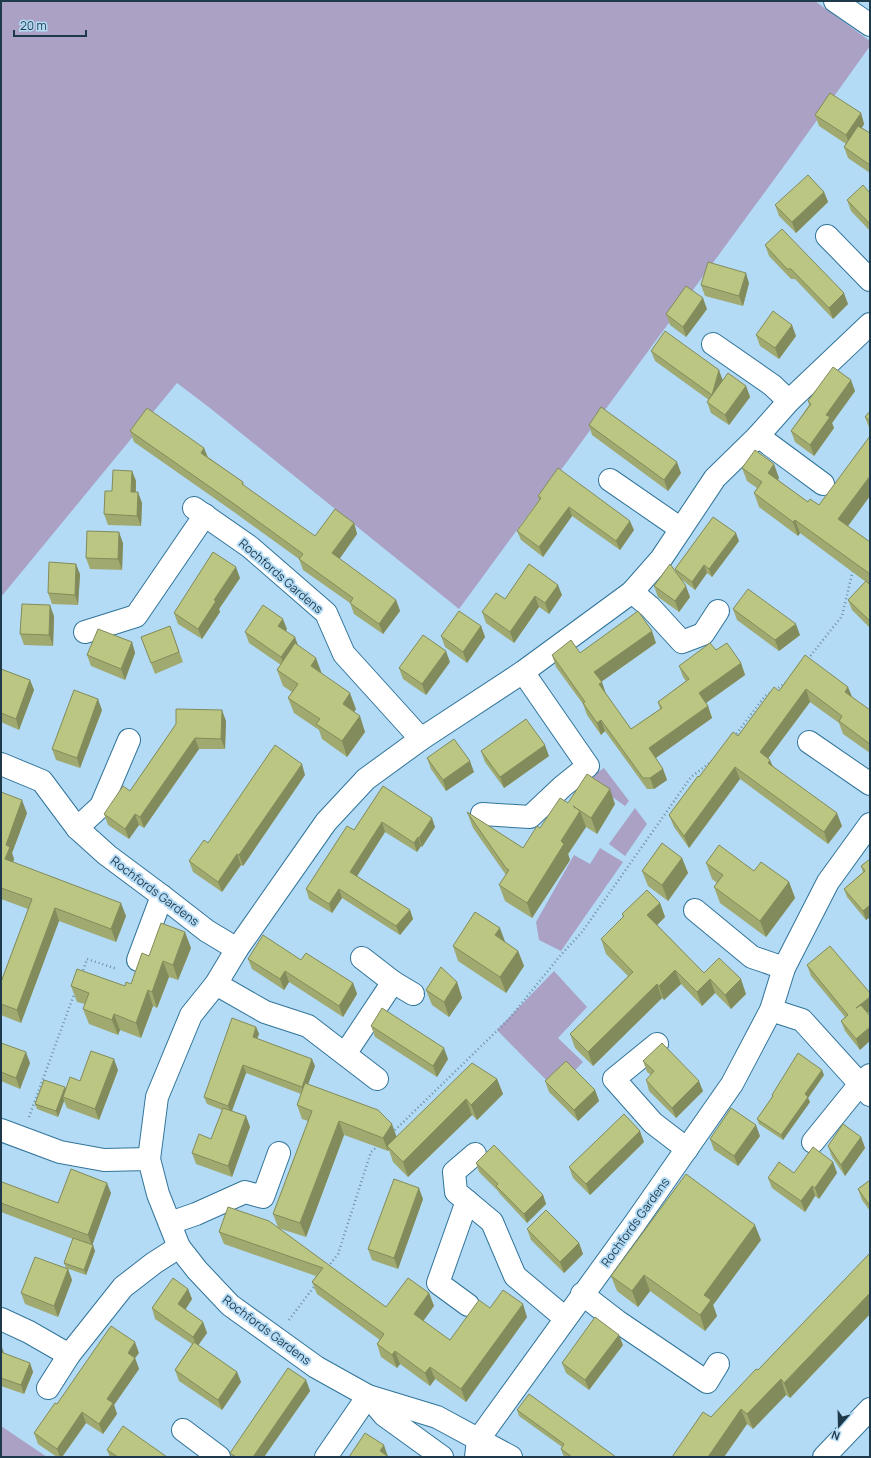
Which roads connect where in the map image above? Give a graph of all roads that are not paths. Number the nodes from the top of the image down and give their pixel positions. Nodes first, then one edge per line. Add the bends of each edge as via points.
1 (835, 1) edge
2 (870, 25) edge
3 (827, 236) dead end
4 (870, 280) edge
5 (866, 336) edge
6 (713, 344) dead end
7 (788, 401) junction
8 (758, 436) junction
9 (610, 480) dead end
10 (823, 484) dead end
11 (681, 529) junction
12 (632, 592) junction
13 (718, 611) dead end
14 (85, 632) dead end
15 (523, 672) junction
16 (421, 739) junction
17 (129, 740) dead end
18 (809, 742) dead end
19 (1, 764) edge
20 (870, 784) edge
21 (482, 814) dead end
22 (870, 824) edge
23 (77, 828) junction
24 (162, 896) junction
25 (695, 910) dead end
26 (237, 949) junction
27 (362, 958) dead end
28 (138, 960) edge
29 (784, 968) junction
30 (392, 982) junction
31 (216, 984) junction
32 (413, 994) dead end
33 (771, 1010) junction
34 (657, 1044) dead end
35 (345, 1054) junction
36 (377, 1079) dead end
37 (867, 1085) edge
38 (1, 1130) edge
39 (813, 1142) dead end
40 (687, 1149) junction
41 (279, 1153) dead end
42 (474, 1154) dead end
43 (149, 1159) junction
44 (467, 1201) junction
45 (170, 1223) junction
46 (179, 1247) junction
47 (582, 1294) junction
48 (468, 1305) dead end
49 (565, 1318) junction
50 (1, 1319) edge
51 (69, 1355) junction
52 (718, 1364) dead end
53 (48, 1388) dead end
54 (368, 1396) junction
55 (870, 1409) edge
56 (183, 1430) dead end
57 (477, 1448) edge
58 (219, 1457) edge
59 (326, 1457) edge
60 (442, 1457) edge
61 (510, 1457) edge
62 (824, 1457) edge

1 - 2 street
3 - 4 street
5 - 7 street, Rochfords Gardens
6 - 7 street via 772,385
7 - 8 street, Rochfords Gardens
8 - 10 street
8 - 11 street, Rochfords Gardens via 715,478
9 - 11 street
11 - 12 street, Rochfords Gardens via 661,559
12 - 13 street via 650,607 682,642 703,634
12 - 15 street, Rochfords Gardens
14 - 16 street, Rochfords Gardens via 136,616 199,512 250,547 326,614 344,654
15 - 16 street, Rochfords Gardens
15 - 21 street via 588,766 530,817
16 - 26 street, Rochfords Gardens via 366,780 326,822
17 - 23 street via 101,806
18 - 20 street
19 - 23 street, Rochfords Gardens via 42,781
22 - 29 street, Rochfords Gardens via 828,882
23 - 24 street, Rochfords Gardens via 106,855
24 - 26 street, Rochfords Gardens via 207,931
24 - 28 street
25 - 29 street via 752,957
26 - 31 street, Rochfords Gardens
27 - 30 street
29 - 33 street, Rochfords Gardens
30 - 32 street
30 - 35 street
31 - 35 street via 265,1012 308,1026
31 - 43 street, Rochfords Gardens via 191,1015 157,1097
33 - 37 street via 802,1020
33 - 40 street, Rochfords Gardens via 732,1084
34 - 40 street via 614,1079 653,1123
35 - 36 street
37 - 39 street
38 - 43 street via 60,1152 104,1160
40 - 47 street, Rochfords Gardens
41 - 45 street via 263,1197 245,1192
42 - 44 street via 454,1172 456,1192
43 - 45 street, Rochfords Gardens via 158,1194
44 - 48 street via 438,1283
44 - 49 street via 492,1222 515,1276
45 - 46 street, Rochfords Gardens
46 - 51 street via 123,1287
46 - 54 street, Rochfords Gardens via 230,1305 316,1367
47 - 49 street, Rochfords Gardens
47 - 52 street via 707,1382
49 - 57 street, Rochfords Gardens
50 - 51 street
51 - 53 street
54 - 57 street, Rochfords Gardens via 436,1417
54 - 59 street
54 - 60 street, Rochfords Gardens via 384,1415
55 - 62 street
56 - 58 street
57 - 61 street, Rochfords Gardens

